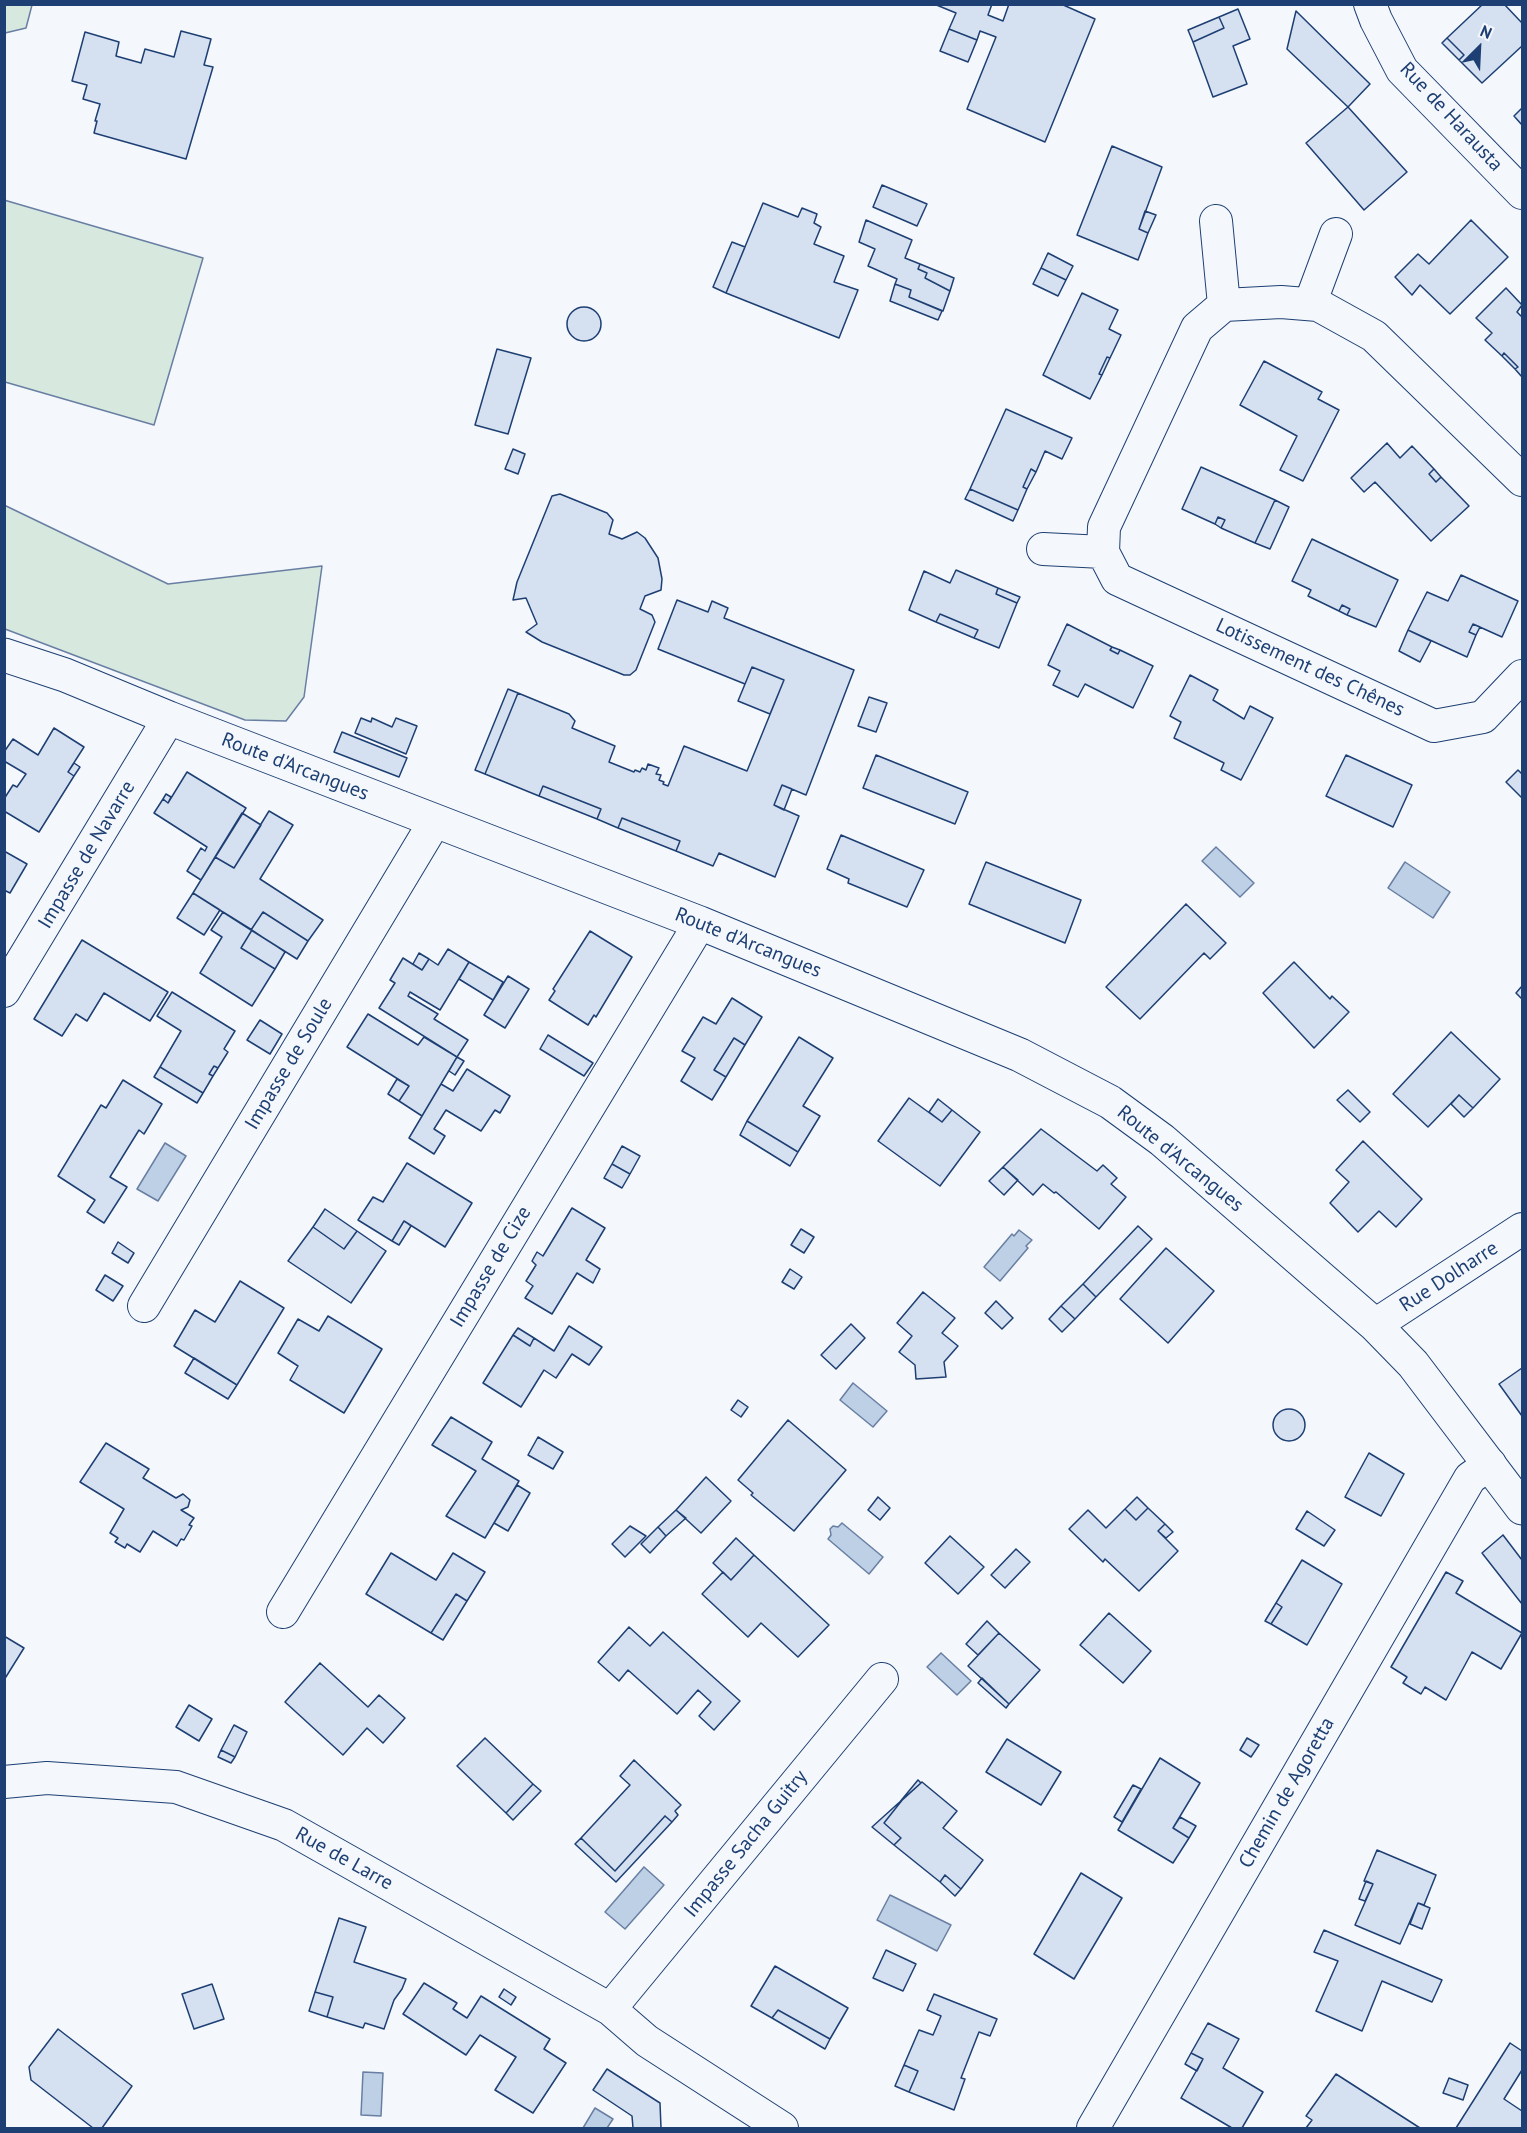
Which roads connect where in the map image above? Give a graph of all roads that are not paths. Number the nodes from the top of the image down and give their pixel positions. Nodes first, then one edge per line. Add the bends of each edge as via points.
1 (1370, 4) edge
2 (1522, 192) edge
3 (1216, 221) dead end
4 (1335, 234) dead end
5 (1310, 304) junction
6 (1224, 305) junction
7 (1522, 480) edge
8 (1043, 549) dead end
9 (1103, 552) junction
10 (4, 655) edge
11 (1522, 676) edge
12 (169, 718) junction
13 (435, 821) junction
14 (700, 923) junction
15 (4, 991) edge
16 (1522, 1229) edge
17 (144, 1306) dead end
18 (1375, 1324) junction
19 (1490, 1464) junction
20 (1522, 1508) edge
21 (283, 1612) dead end
22 (882, 1679) dead end
23 (4, 1782) edge
24 (610, 2009) junction
25 (782, 2128) edge
26 (1093, 2128) edge

1 - 2 street, Rue de Harausta via 1402,70
3 - 6 street
4 - 5 street
5 - 6 street
5 - 7 street via 1374,336
6 - 9 street via 1197,328 1104,527
8 - 9 street
9 - 11 street, Lotissement des Chênes via 1117,579 1434,726 1483,717
10 - 12 street, Route d'Arcangues via 65,675
12 - 13 street, Route d'Arcangues
12 - 15 street, Impasse de Navarre
13 - 14 street, Route d'Arcangues
13 - 17 street, Impasse de Soule
14 - 18 street, Route d'Arcangues via 1020,1055 1110,1102 1162,1140
14 - 21 street, Impasse de Cize
16 - 18 street, Rue Dolharre
18 - 19 street, Route d'Arcangues via 1413,1364
19 - 20 street, Route d'Arcangues
19 - 26 street, Chemin de Agoretta via 1470,1478
22 - 24 street, Impasse Sacha Guitry
23 - 24 street, Rue de Larre via 47,1778 176,1786 284,1825
24 - 25 street, Rue de Larre via 647,2042

